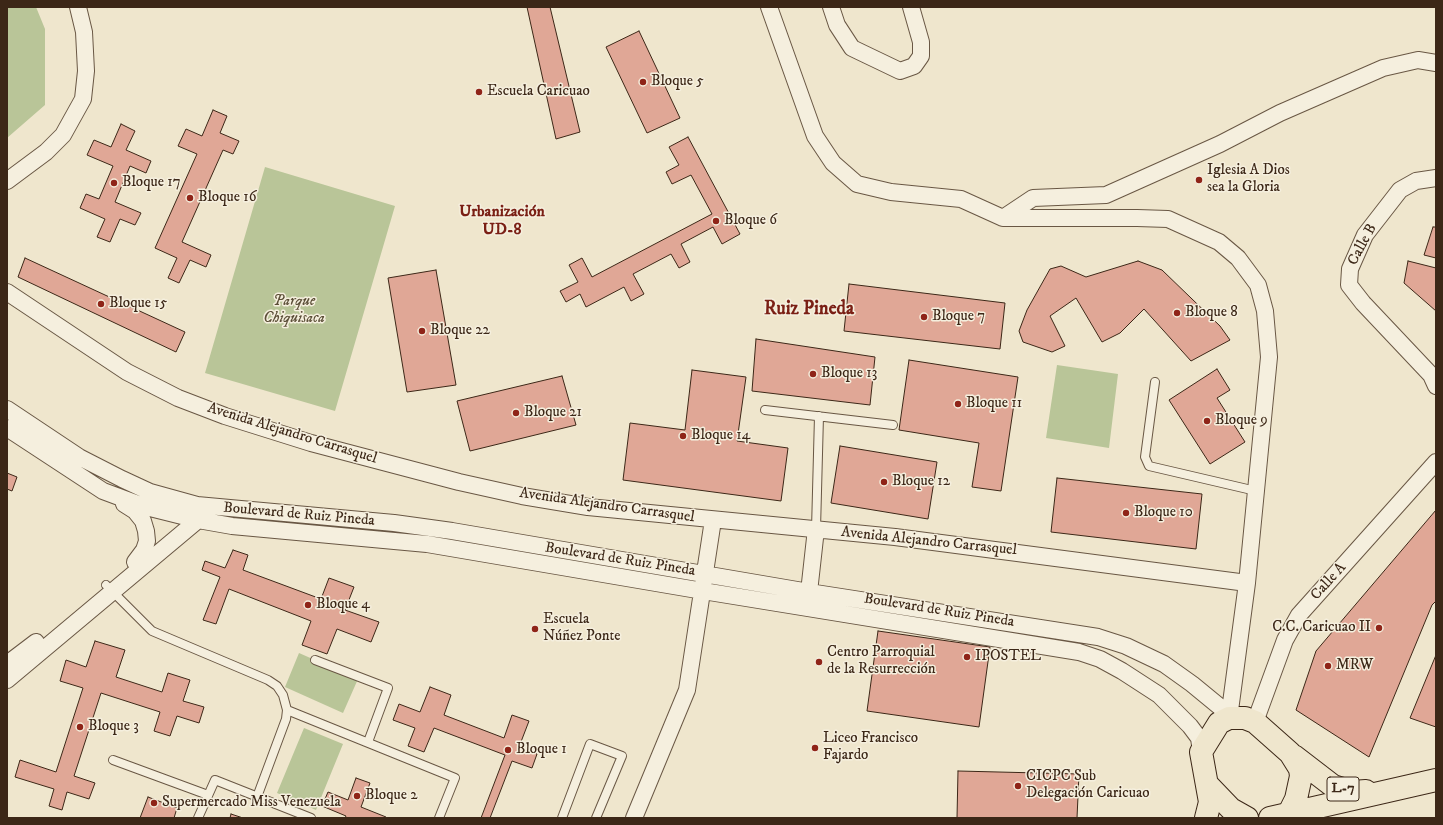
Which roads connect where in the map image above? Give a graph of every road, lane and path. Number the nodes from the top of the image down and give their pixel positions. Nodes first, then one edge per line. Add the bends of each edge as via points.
1 (78, 7) edge
2 (769, 7) edge
3 (831, 7) edge
4 (911, 7) edge
5 (1436, 62) edge
6 (1436, 178) edge
7 (7, 181) edge
8 (1003, 218) junction
9 (7, 292) edge
10 (1155, 382) dead end
11 (1436, 386) edge
12 (7, 409) edge
13 (766, 410) dead end
14 (819, 416) junction
15 (893, 425) dead end
16 (7, 428) edge
17 (1436, 462) edge
18 (103, 491) junction
19 (1256, 491) junction
20 (194, 514) junction
21 (713, 520) junction
22 (816, 530) junction
23 (135, 562) junction
24 (705, 574) junction
25 (1247, 583) junction
26 (109, 588) junction
27 (703, 591) junction
28 (809, 592) junction
29 (315, 660) dead end
30 (7, 664) edge
31 (7, 680) edge
32 (287, 710) junction
33 (1229, 718) junction
34 (1255, 722) junction
35 (368, 742) junction
36 (1201, 752) junction
37 (1290, 753) junction
38 (113, 760) dead end
39 (1436, 780) edge
40 (1208, 784) junction
41 (1407, 788) junction
42 (208, 794) junction
43 (258, 797) junction
44 (1280, 816) edge
45 (198, 818) edge
46 (311, 818) edge
47 (439, 818) edge
48 (562, 818) edge
49 (596, 818) edge
50 (634, 818) edge
51 (1206, 818) edge
52 (1247, 818) edge

1 - 7 street via 84,32 86,71 83,99 63,135 46,152
2 - 8 street via 814,136 833,162 856,184 891,192 961,199
3 - 4 street via 837,26 852,48 900,71 914,66 921,56 921,42
5 - 8 street via 1418,60 1383,68 1280,113 1220,144 1106,195 1033,198
6 - 11 street, Calle B via 1416,181 1400,190 1362,241 1350,270 1349,285 1431,375
8 - 19 street via 1168,220 1219,242 1238,258 1258,285 1265,311 1269,357
9 - 21 street, Avenida Alejandro Carrasquel via 127,372 178,398 225,416 311,443 522,496
10 - 19 lane via 1145,457 1149,466
12 - 20 street, Boulevard de Ruiz Pineda via 79,457
13 - 14 lane
14 - 15 lane
14 - 22 lane
16 - 18 street, Boulevard de Ruiz Pineda
17 - 34 street, Calle A via 1299,615 1285,640
18 - 20 street, Boulevard de Ruiz Pineda via 146,507
18 - 23 street via 135,511 143,521 147,541
19 - 25 street
20 - 23 street
20 - 24 street, Boulevard de Ruiz Pineda via 394,523
20 - 26 street
20 - 27 street, Boulevard de Ruiz Pineda via 232,526 427,544
21 - 22 street, Avenida Alejandro Carrasquel
21 - 24 street
22 - 25 street, Avenida Alejandro Carrasquel via 1004,550
22 - 28 street
23 - 26 street
24 - 27 street
24 - 28 street, Boulevard de Ruiz Pineda
25 - 33 street
26 - 30 street
26 - 31 street
26 - 32 lane via 152,631 277,686 283,695
27 - 36 street, Boulevard de Ruiz Pineda via 1079,652 1100,659 1159,695 1190,726 1198,738
27 - 50 street via 687,690
28 - 33 street, Boulevard de Ruiz Pineda via 1098,637 1126,646 1164,664
29 - 35 lane via 388,688
32 - 35 lane
32 - 43 lane
33 - 34 main road via 1245,718
33 - 36 main road via 1220,723
34 - 37 main road
35 - 47 lane via 455,778
36 - 40 main road
37 - 41 main road, L-7 via 1333,786 1352,792
37 - 44 main road via 1300,769 1301,776 1296,799
38 - 42 lane
39 - 41 main road, L-7
40 - 51 main road via 1210,802
40 - 52 main road via 1231,809
41 - 44 main road, L-7
42 - 43 lane via 215,780
42 - 45 lane
43 - 46 lane
48 - 49 lane via 590,744 622,756

